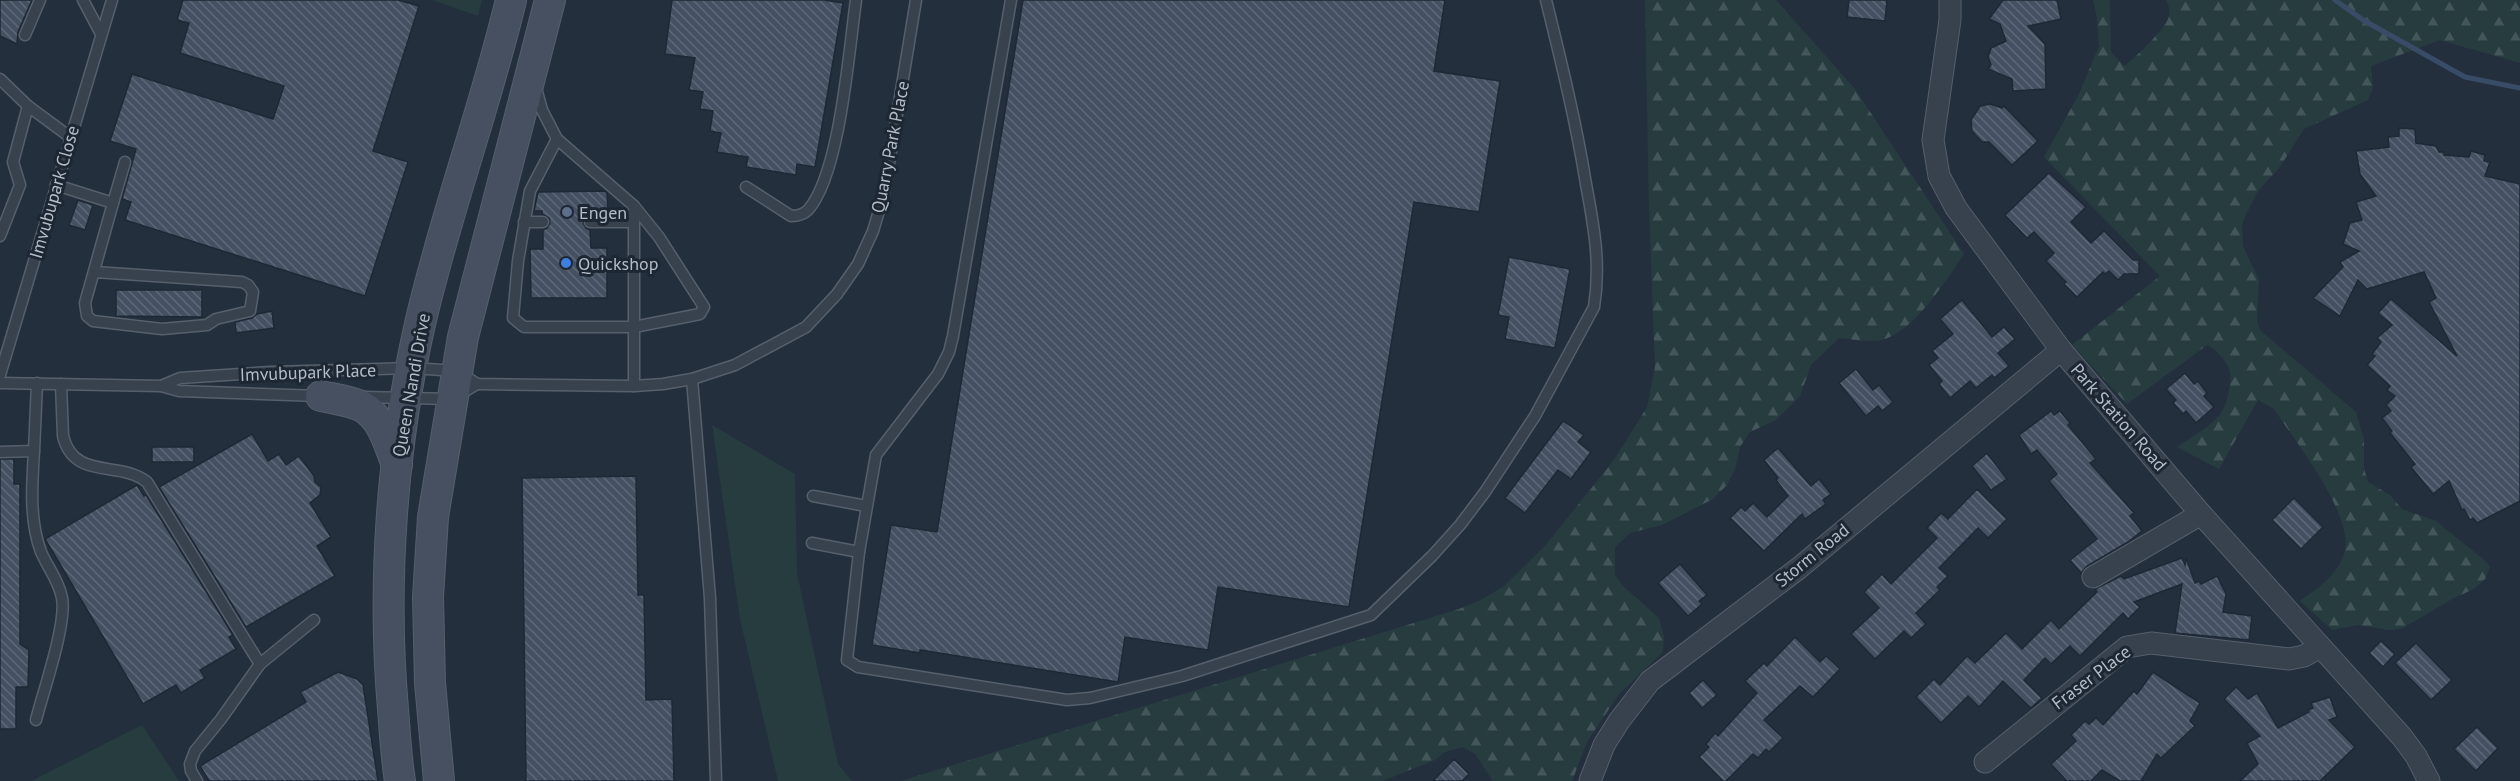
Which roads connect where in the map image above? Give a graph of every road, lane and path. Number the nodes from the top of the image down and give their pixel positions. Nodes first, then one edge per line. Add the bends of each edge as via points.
1 (40, 0) edge
2 (83, 0) edge
3 (511, 0) edge
4 (550, 0) edge
5 (856, 0) edge
6 (916, 0) edge
7 (1011, 0) edge
8 (1546, 0) edge
9 (1950, 0) edge
10 (110, 5) edge
11 (100, 34) junction
12 (24, 35) dead end
13 (531, 70) junction
14 (0, 79) edge
15 (28, 106) junction
16 (70, 136) junction
17 (557, 139) junction
18 (125, 162) dead end
19 (56, 185) junction
20 (746, 187) dead end
21 (113, 203) junction
22 (634, 206) junction
23 (524, 222) junction
24 (543, 222) dead end
25 (590, 222) dead end
26 (634, 222) junction
27 (0, 236) edge
28 (95, 272) junction
29 (634, 327) junction
30 (2061, 350) junction
31 (412, 368) junction
32 (0, 375) edge
33 (692, 379) junction
34 (0, 383) edge
35 (37, 383) junction
36 (61, 384) junction
37 (462, 384) junction
38 (161, 386) junction
39 (634, 386) junction
40 (321, 396) junction
41 (407, 398) junction
42 (34, 451) junction
43 (0, 452) edge
44 (397, 465) junction
45 (813, 496) dead end
46 (866, 506) junction
47 (2201, 514) junction
48 (812, 543) dead end
49 (859, 552) junction
50 (2093, 577) dead end
51 (314, 620) dead end
52 (2320, 647) junction
53 (260, 664) junction
54 (36, 720) dead end
55 (1985, 762) dead end
56 (197, 781) edge
57 (400, 781) edge
58 (439, 781) edge
59 (716, 781) edge
60 (1590, 781) edge
61 (2429, 781) edge

1 - 12 lane
2 - 11 lane
3 - 31 main road, Queen Nandi Drive via 422,319
4 - 13 main road
5 - 20 lane via 836,139 819,192 807,211 791,216
6 - 33 lane, Quarry Park Place via 884,194 858,264 806,327 735,364
7 - 46 lane via 949,352 938,374 876,455
8 - 49 lane via 1577,129 1595,236 1599,270 1594,307 1535,416 1485,492 1446,540 1371,615 1182,676 1066,700 858,667 849,662
9 - 30 street, Park Station Road via 1933,140 1939,176 1956,208
10 - 11 lane, Imvubupark Close
11 - 16 lane, Imvubupark Close
13 - 17 lane via 542,110
13 - 37 main road via 463,337
14 - 15 lane
15 - 16 lane
15 - 27 lane via 13,162 20,185
16 - 19 lane, Imvubupark Close
17 - 22 lane
17 - 23 lane via 530,190
18 - 21 lane
19 - 21 lane
19 - 32 lane, Imvubupark Close
21 - 28 lane
22 - 26 lane
22 - 29 lane via 704,307 694,316
23 - 24 lane
23 - 29 lane via 513,318 524,327
25 - 26 lane
26 - 29 lane
28 - 28 lane via 85,303 87,316 93,321 162,329 207,325 250,311 253,292 242,282
29 - 39 lane
30 - 47 street, Park Station Road
30 - 60 street, Storm Road via 1798,568 1650,681 1604,745
31 - 37 lane, Imvubupark Place
31 - 38 lane, Imvubupark Place via 203,376 180,378
31 - 41 main road, Queen Nandi Drive
33 - 39 lane, Quarry Park Place
33 - 59 lane via 710,598
34 - 35 lane, Imvubupark Place
35 - 36 lane, Imvubupark Place
35 - 42 lane
36 - 38 lane, Imvubupark Place
36 - 53 lane via 63,436 74,458 97,468 134,474 147,482
37 - 39 lane, Quarry Park Place
37 - 41 lane, Imvubupark Place
37 - 58 main road via 433,517 428,597 430,683
38 - 40 lane, Imvubupark Place via 179,391
40 - 41 lane, Imvubupark Place
40 - 44 main road via 363,407 376,419
41 - 44 main road, Queen Nandi Drive
42 - 43 lane
42 - 54 lane via 32,500 36,535 63,599 60,627
44 - 57 main road, Queen Nandi Drive via 388,656
45 - 46 lane
46 - 49 lane
47 - 50 street
47 - 52 street, Park Station Road
48 - 49 lane
51 - 53 lane
52 - 55 street, Fraser Place via 2289,659 2151,643 2127,647
52 - 61 street, Park Station Road via 2402,737
53 - 56 lane via 195,751 190,764

